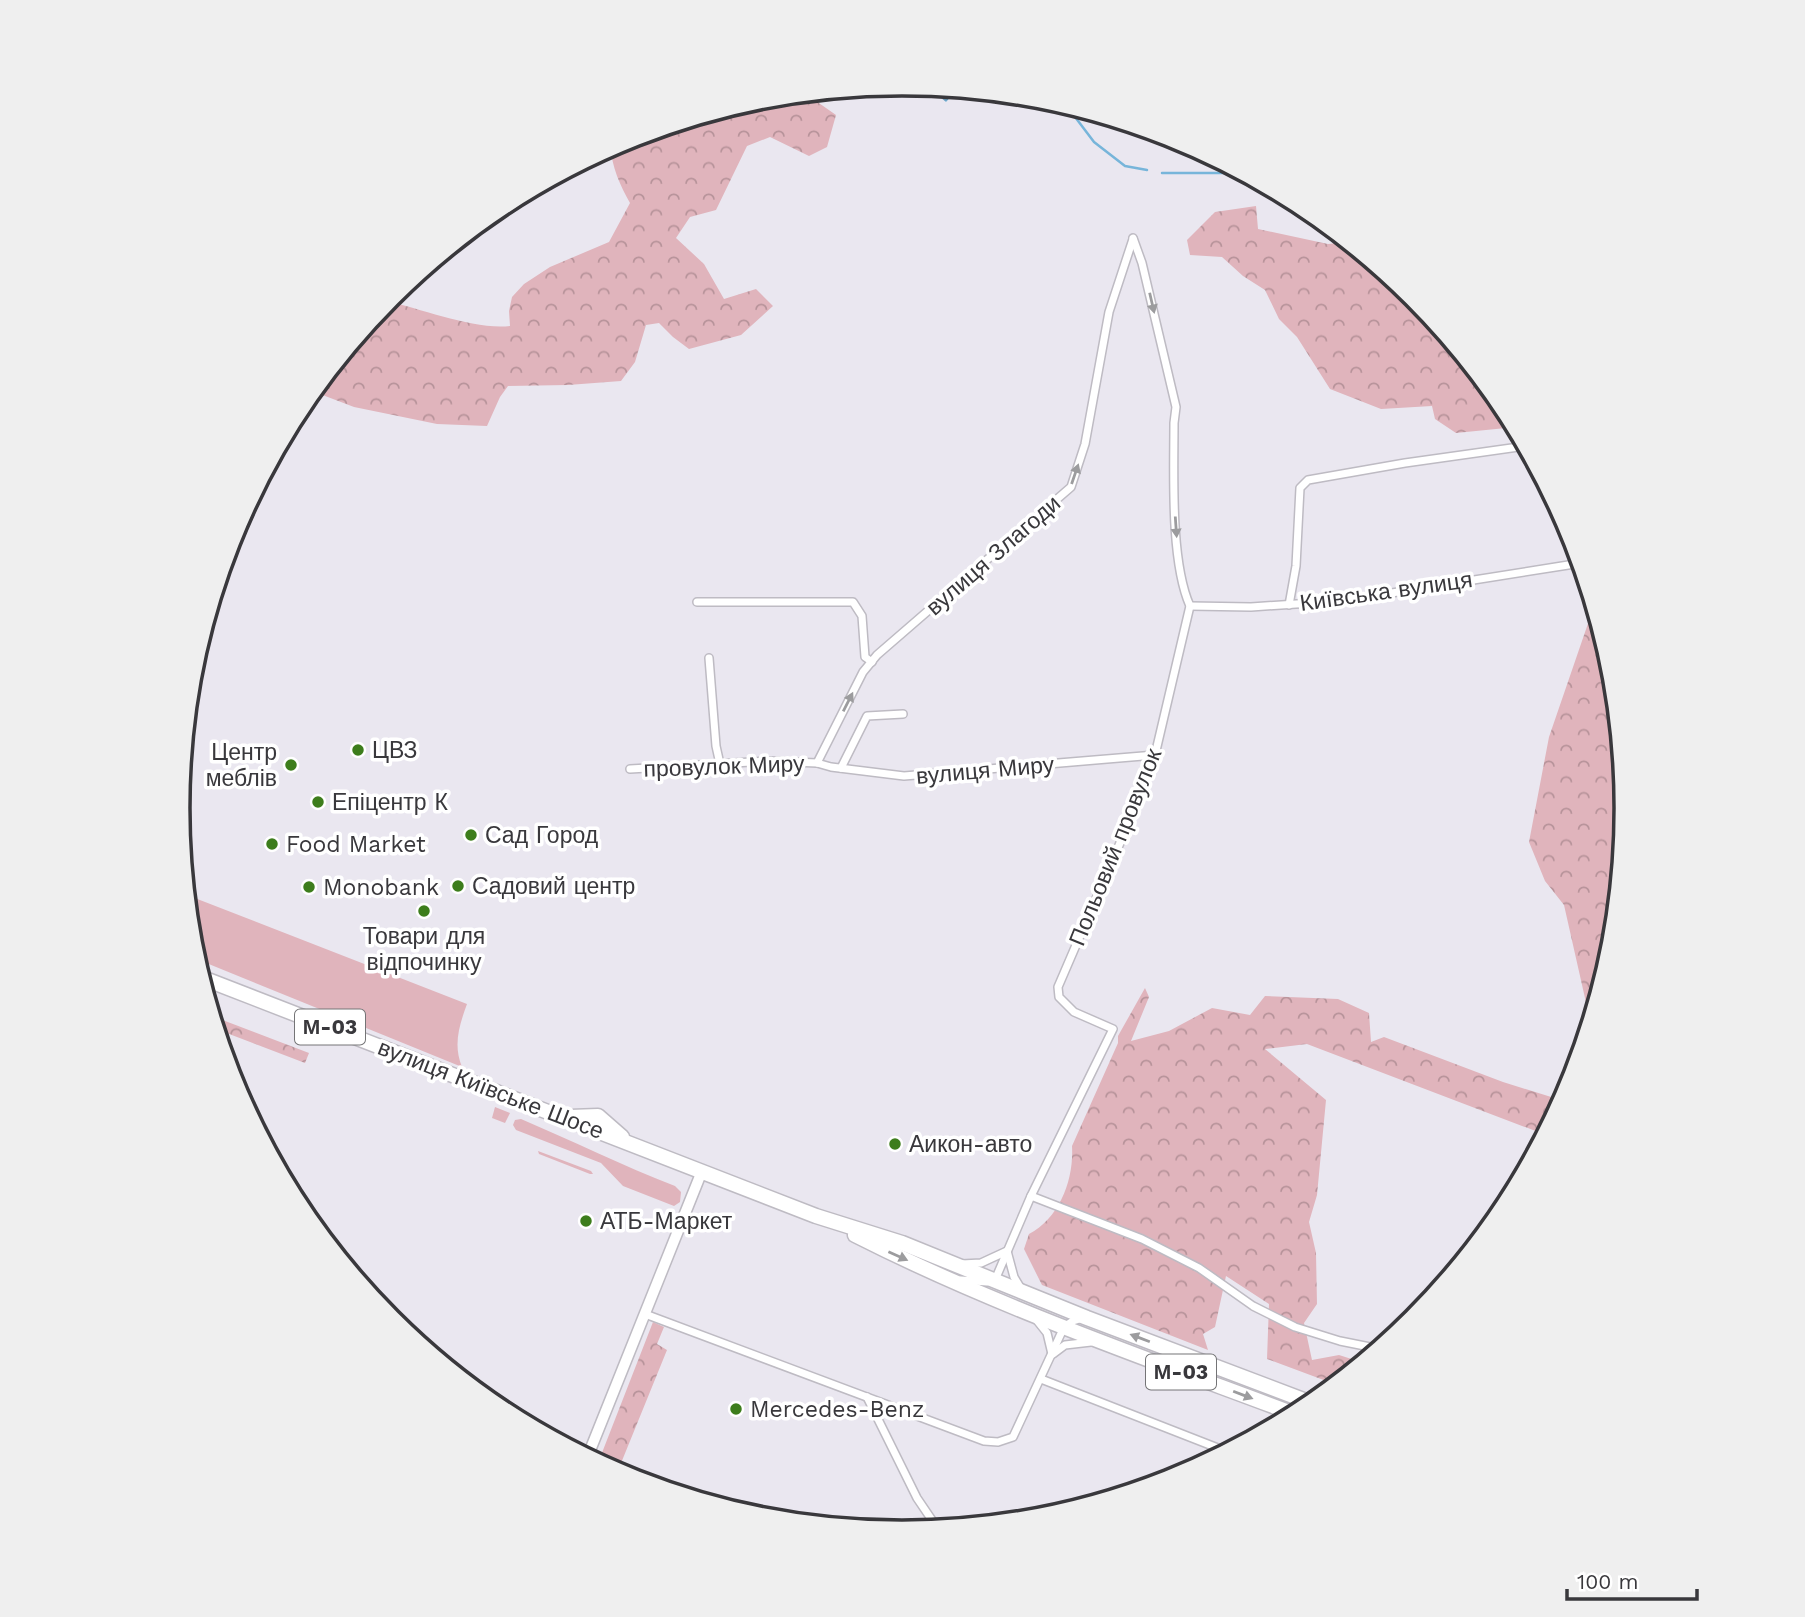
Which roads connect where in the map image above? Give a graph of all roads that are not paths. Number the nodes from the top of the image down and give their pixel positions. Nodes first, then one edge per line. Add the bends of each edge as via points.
1 (1516, 448) edge
2 (1571, 565) edge
3 (697, 602) dead end
4 (1289, 605) junction
5 (1189, 606) junction
6 (709, 658) dead end
7 (872, 662) junction
8 (903, 714) dead end
9 (1155, 755) junction
10 (817, 763) junction
11 (720, 764) junction
12 (841, 768) junction
13 (631, 769) dead end
14 (212, 982) edge
15 (702, 1171) junction
16 (1031, 1196) junction
17 (816, 1216) junction
18 (1007, 1251) junction
19 (954, 1264) junction
20 (954, 1280) junction
21 (995, 1280) junction
22 (1026, 1293) junction
23 (1054, 1304) junction
24 (1011, 1305) junction
25 (645, 1314) junction
26 (1032, 1314) junction
27 (1087, 1318) junction
28 (1064, 1327) junction
29 (1106, 1343) junction
30 (1369, 1347) edge
31 (1052, 1354) junction
32 (1041, 1379) junction
33 (867, 1397) junction
34 (1301, 1399) edge
35 (1284, 1410) edge
36 (1217, 1448) edge
37 (591, 1449) edge
38 (931, 1520) edge

1 - 4 street via 1308,480 1300,488
2 - 4 street, Київська вулиця
3 - 7 street via 853,602 862,616 865,657
4 - 5 street, Київська вулиця
7 -> 5 street, вулиця Злагоди via 1071,487 1085,444 1110,312 1133,237 1176,407 1175,521
5 - 9 street, Польовий провулок
6 - 11 street
10 -> 7 street, вулиця Злагоди
8 - 12 street via 867,716
9 - 12 street, вулиця Миру via 904,776
9 - 16 street, Польовий провулок via 1058,987 1059,997 1074,1012 1114,1029
10 - 11 street, провулок Миру
10 - 12 street, вулиця Миру
11 - 13 street, провулок Миру
14 - 15 highway, вулиця Київське Шосе / М-03 via 553,1114 598,1116 635,1145
15 - 17 highway, М-03
15 - 25 main road
16 - 18 street, Польовий провулок
16 - 30 street via 1142,1238 1295,1327
17 - 19 highway, М-03
17 -> 20 highway, М-03
18 - 19 street via 981,1263
18 - 21 street, Польовий провулок
18 - 22 street via 1014,1278
19 - 21 highway, М-03
20 - 21 street
20 - 24 highway, М-03
21 - 22 highway, М-03
21 - 24 street via 999,1293
22 - 23 highway, М-03
23 - 27 highway, М-03
23 - 28 street
24 - 26 highway, М-03
25 - 33 street
25 - 37 main road
26 - 28 highway, М-03
26 - 31 street via 1047,1333
27 - 28 street
34 -> 27 highway, М-03
28 - 29 highway, М-03
28 - 31 street
29 - 31 street via 1065,1345
29 -> 35 highway, М-03
31 - 32 street
32 - 33 street via 1013,1437 998,1442 984,1441
32 - 36 street
33 - 38 street

